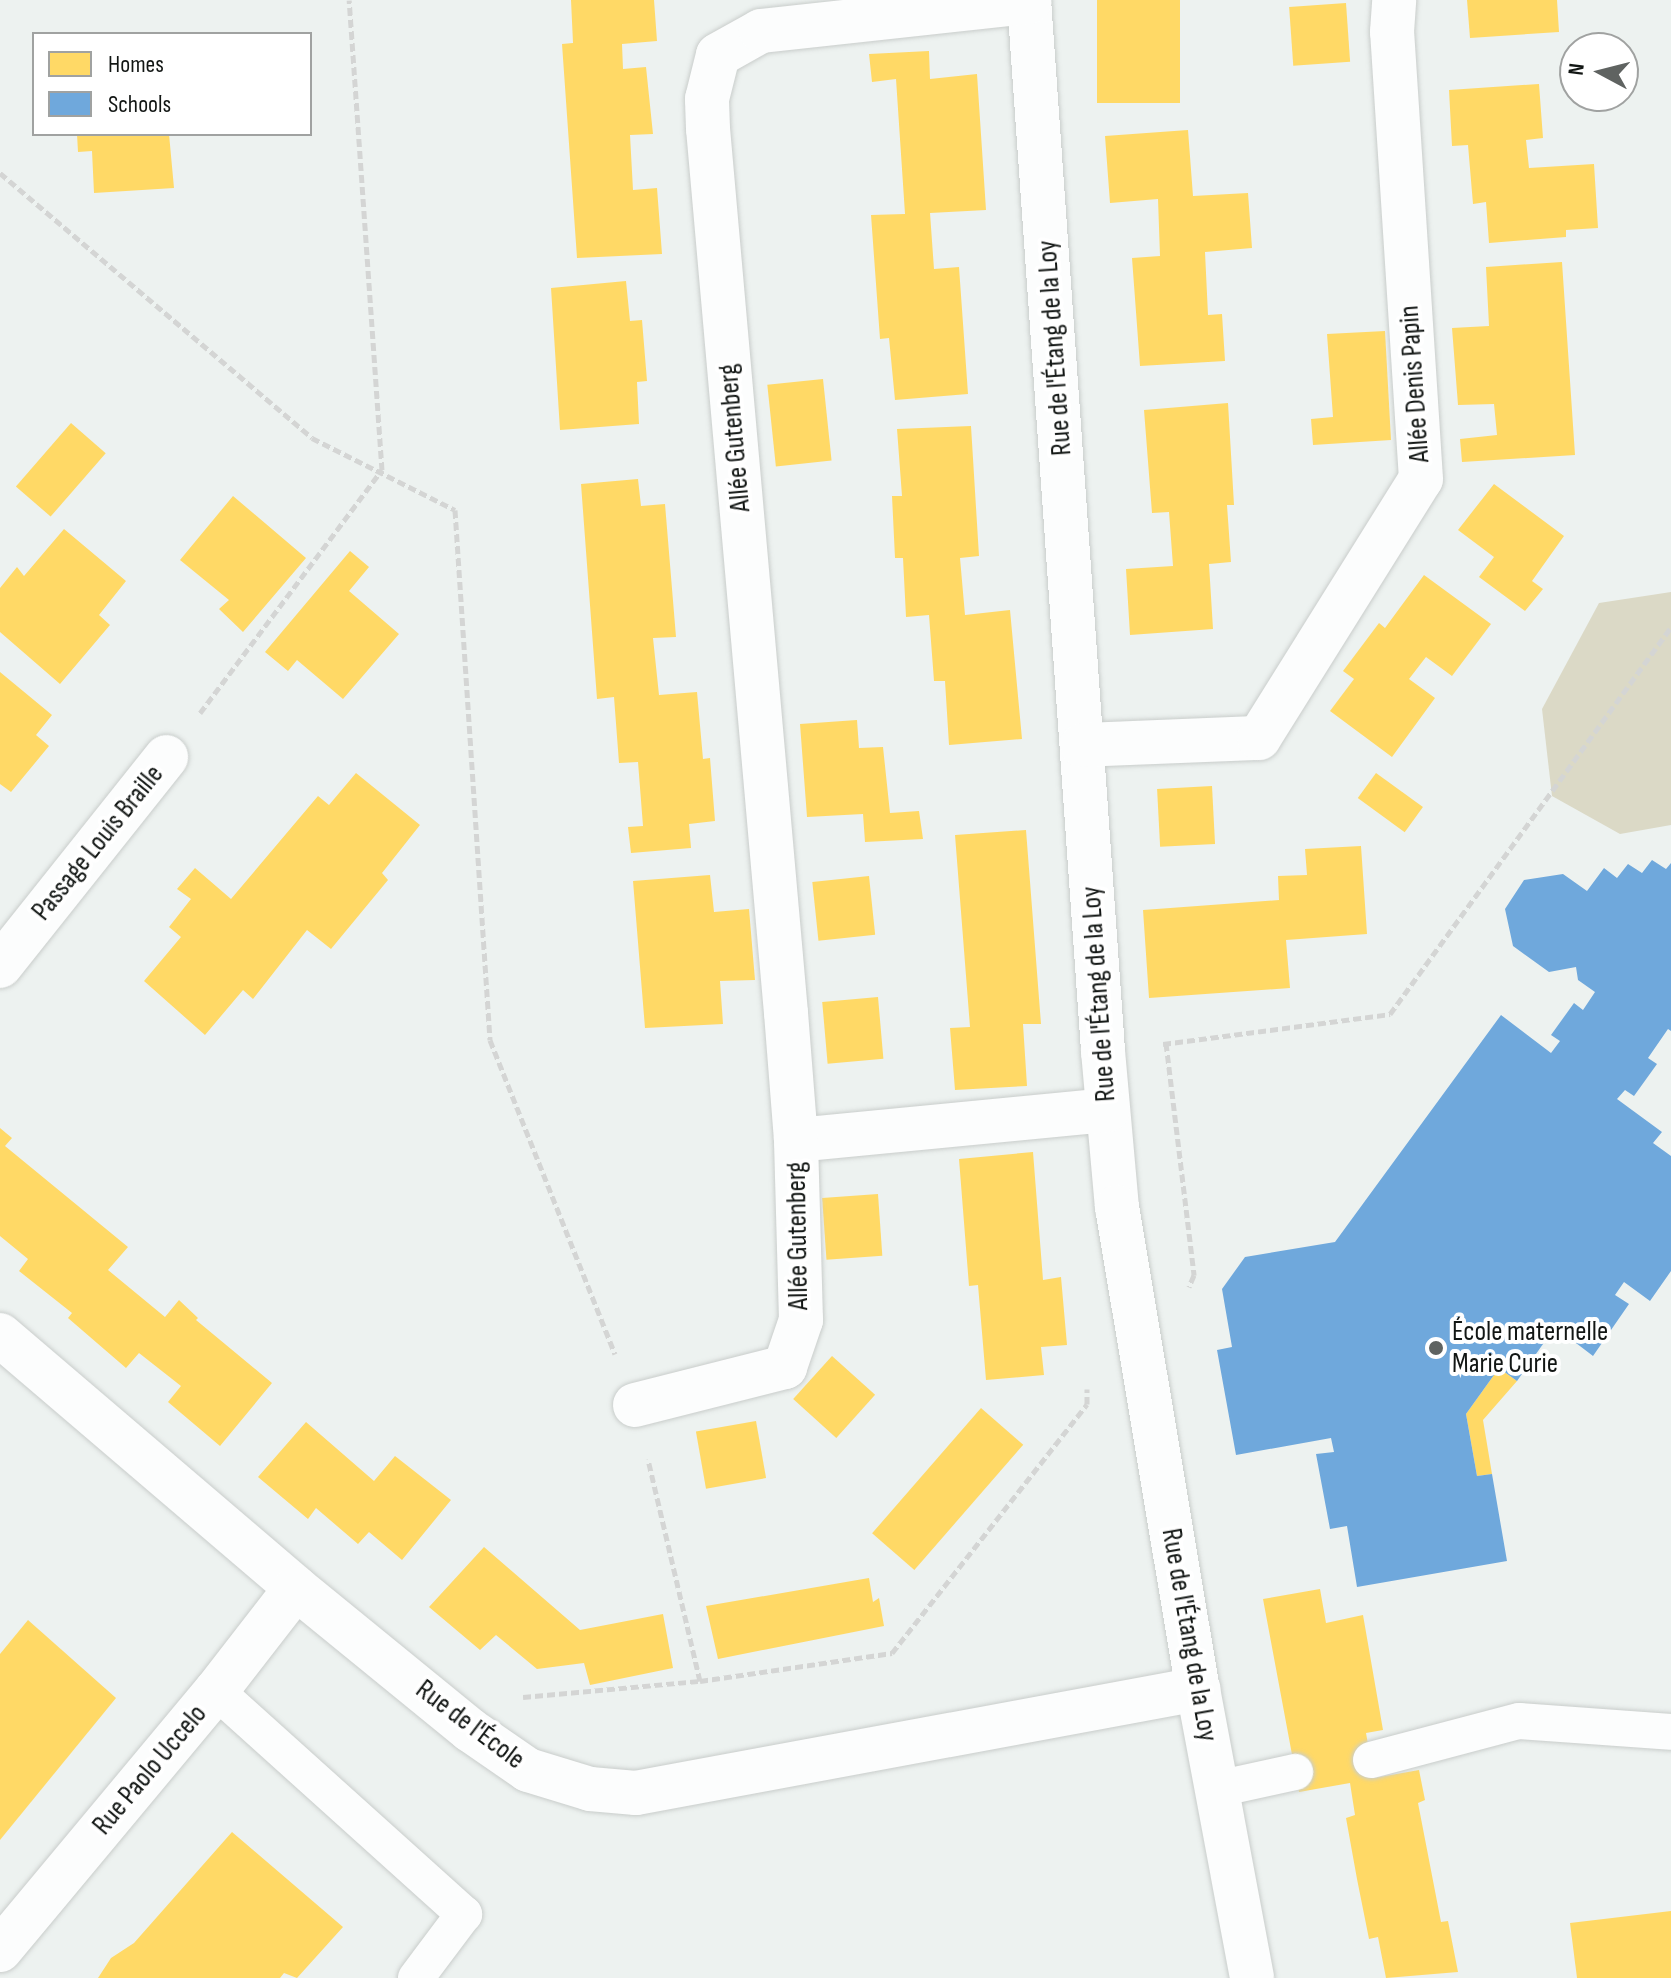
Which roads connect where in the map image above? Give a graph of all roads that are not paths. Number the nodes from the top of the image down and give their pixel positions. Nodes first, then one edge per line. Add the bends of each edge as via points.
1 (1394, 0) edge
2 (1029, 1) edge
3 (1082, 745) junction
4 (166, 757) road end
5 (0, 966) edge
6 (1108, 1110) junction
7 (796, 1140) junction
8 (0, 1335) edge
9 (635, 1405) road end
10 (296, 1588) junction
11 (1198, 1689) junction
12 (216, 1691) junction
13 (1671, 1732) edge
14 (1371, 1760) dead end
15 (1295, 1772) dead end
16 (1217, 1789) junction
17 (0, 1950) edge
18 (416, 1978) edge
19 (1252, 1978) edge

1 - 3 street, Allée Denis Papin via 1421,479 1259,738
2 - 3 street, Rue de l'Étang de la Loy
2 - 7 street, Allée Gutenberg via 761,31 718,55 707,99
3 - 6 street, Rue de l'Étang de la Loy
4 - 5 street, Passage Louis Braille
6 - 7 street, Allée Gutenberg
6 - 11 street, Rue de l'Étang de la Loy via 1132,1306
7 - 9 street, Allée Gutenberg via 801,1320 785,1367
8 - 10 street, Rue de l'École
10 - 11 street, Rue de l'École via 470,1730 528,1770 590,1789 636,1793
10 - 12 street, Rue Paolo Uccelo
11 - 16 street, Rue de l'Étang de la Loy
12 - 17 street, Rue Paolo Uccelo
12 - 18 lane via 464,1914
13 - 14 lane via 1519,1721
15 - 16 lane
16 - 19 street, Rue de l'Étang de la Loy

